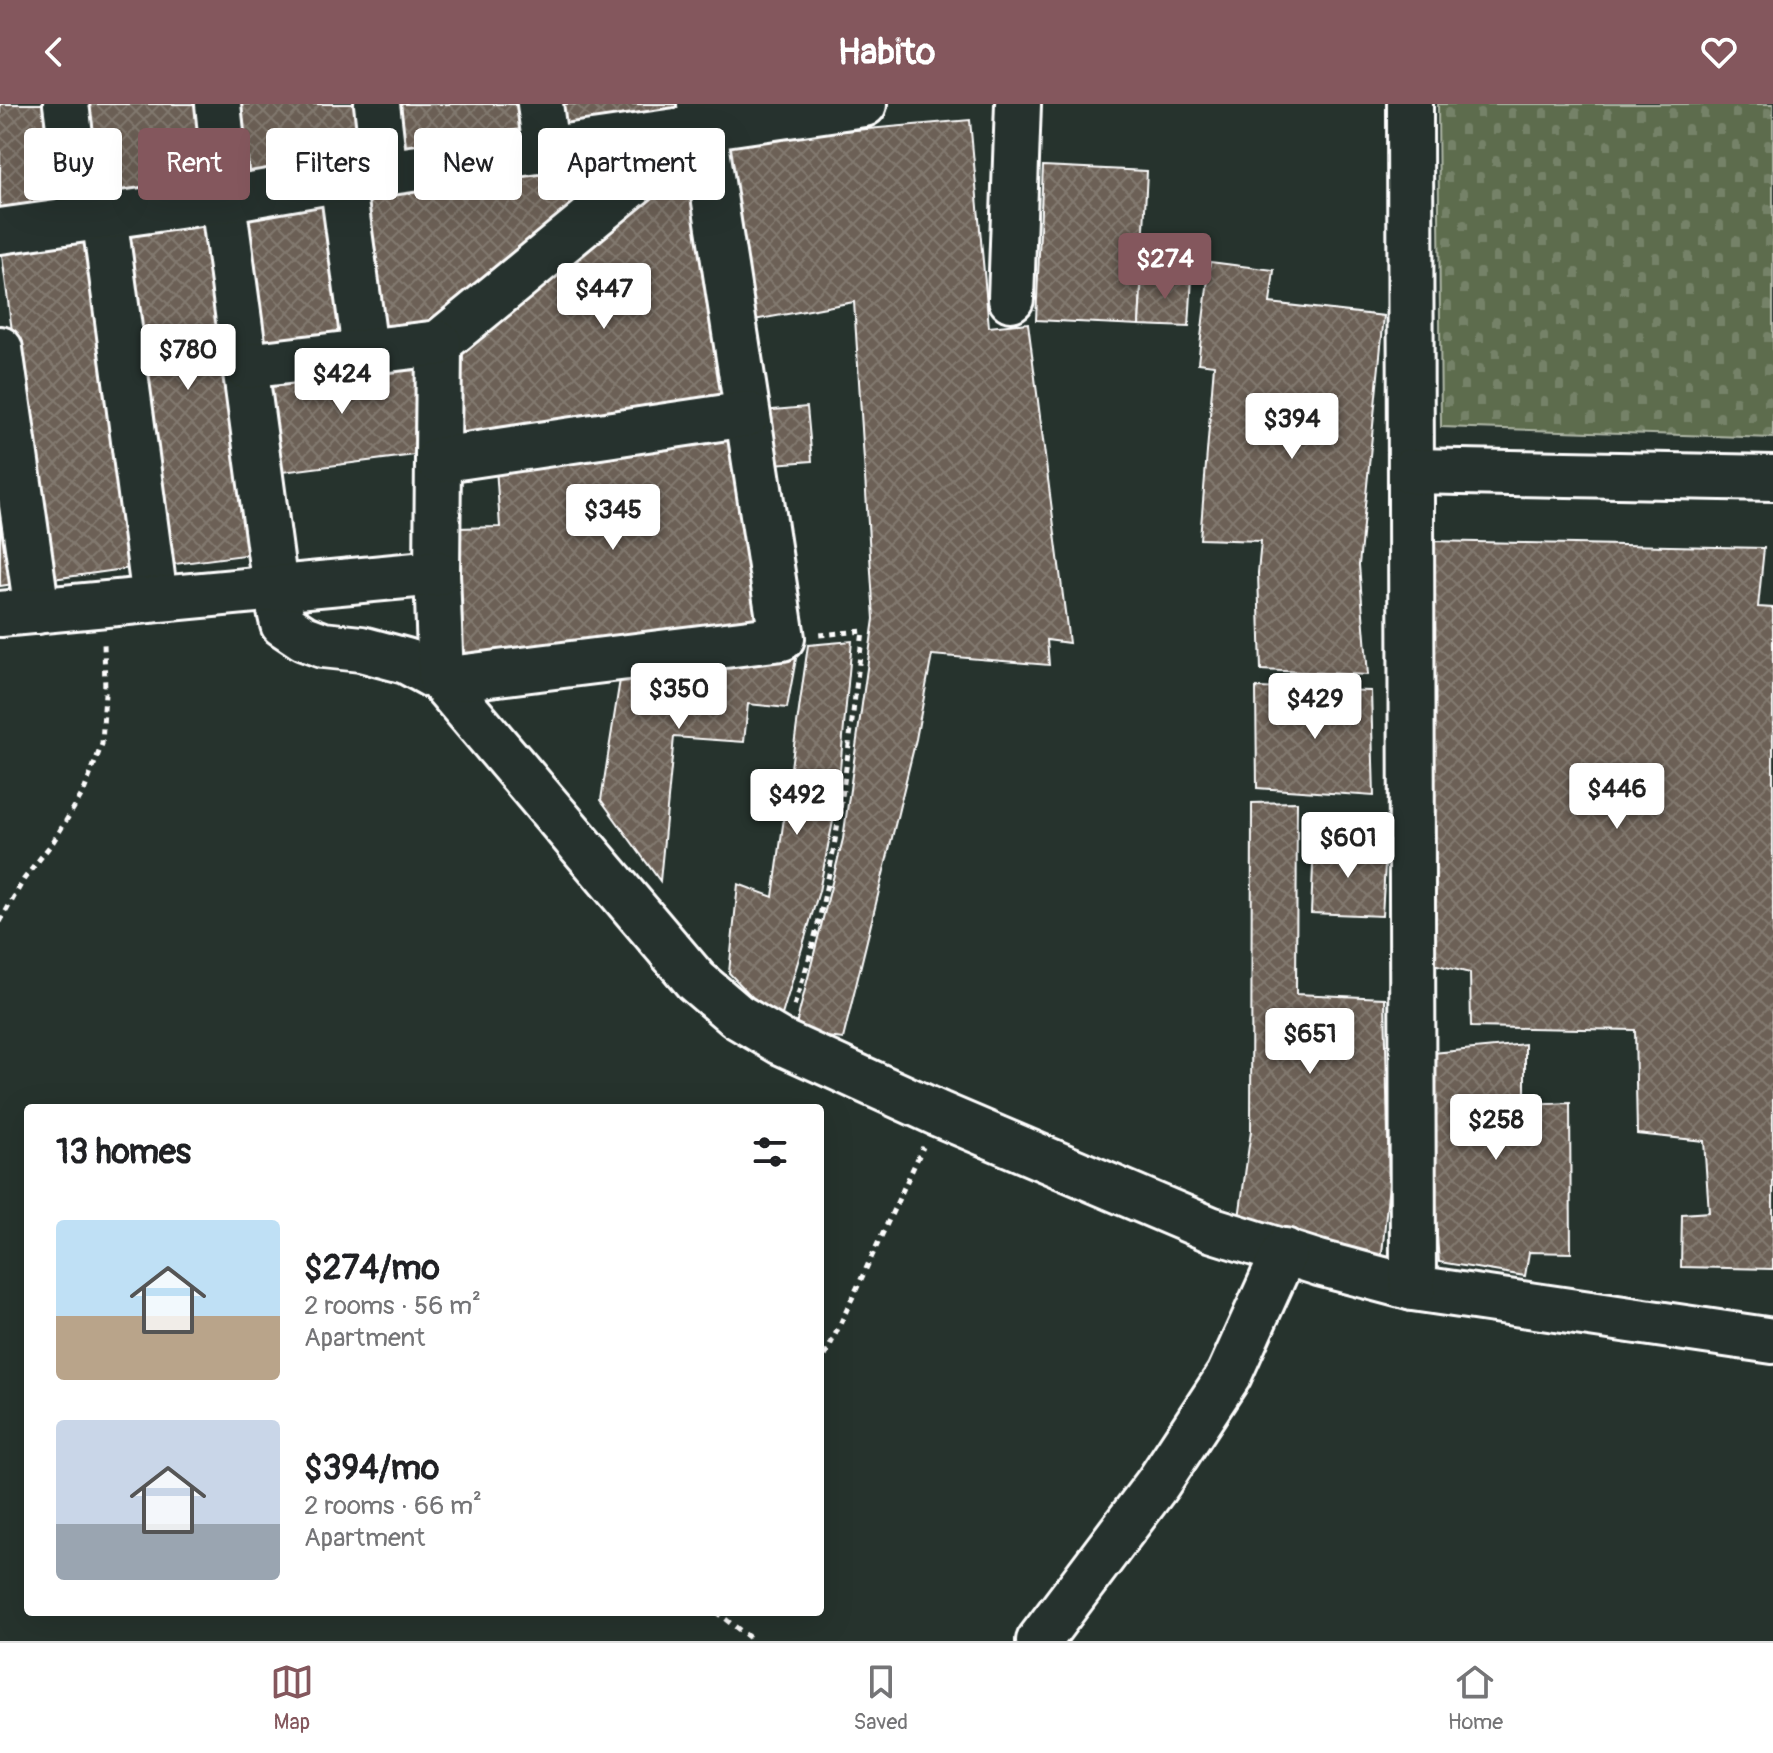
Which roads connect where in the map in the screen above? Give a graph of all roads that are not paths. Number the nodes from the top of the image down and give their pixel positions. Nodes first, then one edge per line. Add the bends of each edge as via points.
1 (66, 104) edge
2 (218, 104) edge
3 (377, 104) edge
4 (540, 104) edge
5 (862, 104) edge
6 (1018, 104) edge
7 (1410, 104) edge
8 (702, 115) edge
9 (221, 128) edge
10 (380, 128) edge
11 (543, 128) edge
12 (642, 128) edge
13 (538, 150) edge
14 (398, 171) edge
15 (220, 200) edge
16 (228, 200) edge
17 (345, 200) edge
18 (93, 216) junction
19 (0, 231) edge
20 (1011, 299) dead end
21 (439, 343) junction
22 (0, 349) edge
23 (365, 350) junction
24 (246, 366) junction
25 (747, 414) junction
26 (438, 460) junction
27 (1411, 471) junction
28 (1773, 478) edge
29 (437, 573) junction
30 (275, 588) junction
31 (155, 599) junction
32 (19, 612) edge
33 (441, 680) junction
34 (1285, 1251) junction
35 (1413, 1288) junction
36 (1773, 1341) edge
37 (1039, 1641) edge

1 - 18 street
2 - 9 street
3 - 10 street
4 - 11 street
5 - 8 street
6 - 20 street
7 - 27 street
8 - 12 street
8 - 21 street
8 - 25 street
13 - 14 street
15 - 18 street
16 - 24 street via 224,209
17 - 23 street
18 - 19 street
18 - 31 street
21 - 23 street
21 - 26 street
22 - 32 street
23 - 24 street
24 - 30 street
25 - 26 street
25 - 33 street via 782,638
26 - 29 street
27 - 28 street
27 - 35 street
29 - 30 street
29 - 33 street
30 - 31 street
30 - 33 street via 283,624 304,638 406,661
31 - 32 street
33 - 34 street via 696,981 737,1016 781,1042 939,1114 1210,1229
34 - 35 street
34 - 37 street via 1229,1375 1158,1483
35 - 36 street

